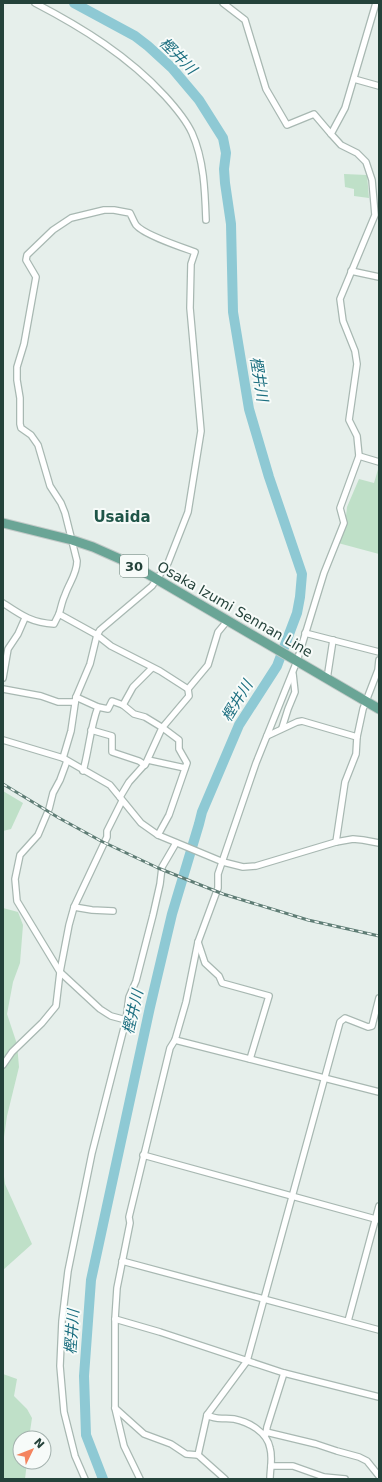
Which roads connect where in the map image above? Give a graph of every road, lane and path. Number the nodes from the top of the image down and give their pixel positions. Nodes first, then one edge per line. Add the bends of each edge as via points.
1 (35, 3) edge
2 (223, 3) edge
3 (376, 3) edge
4 (354, 80) junction
5 (379, 86) edge
6 (331, 134) junction
7 (372, 180) junction
8 (379, 182) edge
9 (206, 220) dead end
10 (351, 271) junction
11 (379, 277) edge
12 (359, 456) junction
13 (379, 462) edge
14 (3, 523) edge
15 (72, 540) junction
16 (157, 579) junction
17 (3, 603) edge
18 (59, 614) junction
19 (25, 618) junction
20 (228, 620) junction
21 (305, 633) junction
22 (97, 635) junction
23 (333, 640) junction
24 (379, 652) edge
25 (295, 660) junction
26 (379, 660) edge
27 (152, 668) junction
28 (292, 671) junction
29 (3, 678) edge
30 (327, 679) junction
31 (3, 689) edge
32 (188, 689) junction
33 (76, 700) junction
34 (366, 701) junction
35 (123, 705) junction
36 (98, 707) junction
37 (379, 709) edge
38 (163, 728) junction
39 (282, 728) junction
40 (91, 730) junction
41 (267, 736) junction
42 (357, 736) junction
43 (3, 740) edge
44 (65, 760) junction
45 (146, 763) junction
46 (185, 768) junction
47 (84, 771) junction
48 (121, 799) junction
49 (158, 835) junction
50 (336, 842) junction
51 (379, 843) edge
52 (178, 844) junction
53 (221, 862) junction
54 (74, 907) junction
55 (113, 911) dead end
56 (198, 942) junction
57 (60, 972) junction
58 (379, 998) edge
59 (126, 1020) junction
60 (175, 1040) junction
61 (250, 1059) junction
62 (3, 1065) edge
63 (325, 1078) junction
64 (379, 1092) edge
65 (143, 1155) junction
66 (291, 1196) junction
67 (379, 1206) edge
68 (377, 1219) edge
69 (122, 1260) junction
70 (264, 1298) junction
71 (115, 1319) junction
72 (348, 1321) junction
73 (379, 1330) edge
74 (247, 1361) junction
75 (284, 1373) junction
76 (379, 1396) edge
77 (115, 1408) junction
78 (207, 1416) junction
79 (266, 1434) junction
80 (198, 1455) junction
81 (270, 1466) junction
82 (379, 1476) edge
83 (86, 1479) edge
84 (140, 1479) edge
85 (225, 1479) edge
86 (270, 1479) edge
87 (345, 1479) edge

1 - 9 street via 69,20 122,56 174,106 191,132 197,148 203,172
2 - 6 street via 245,20 266,89 287,125 314,114
3 - 4 street
4 - 5 street
4 - 6 street via 345,108
6 - 7 street via 341,145 357,153 366,162
7 - 8 street
7 - 10 street via 375,215
10 - 11 street
10 - 12 street via 340,299 357,364 349,420 357,436
12 - 13 street
12 - 21 street via 340,508 344,523 324,573
14 - 15 main road, Osaka Izumi Sennan Line / 30
15 - 16 main road, Osaka Izumi Sennan Line / 30 via 129,563
15 - 16 street via 61,503 50,486 38,445 20,424 17,367 24,344 36,277 26,260 27,255 53,230 71,218 114,210 130,213 139,228 194,252 191,264 190,308 200,441 188,512 168,563
15 - 18 street via 77,568
16 - 20 main road, Osaka Izumi Sennan Line / 30
16 - 22 street
17 - 19 street
18 - 19 street via 54,624
18 - 22 street
19 - 29 street via 8,649
20 - 25 main road, Osaka Izumi Sennan Line / 30
20 - 32 street via 218,632 208,665
21 - 23 street
21 - 25 street
22 - 27 street via 111,646
22 - 33 street via 90,664
23 - 24 street
23 - 30 street
25 - 28 street
25 - 30 main road, Osaka Izumi Sennan Line / 30
26 - 34 street via 378,670
27 - 32 street
27 - 35 street via 133,687
28 - 39 street via 295,692
28 - 41 street
30 - 34 main road, Osaka Izumi Sennan Line / 30
31 - 33 street via 58,702
32 - 38 street via 189,696
33 - 36 street
33 - 44 street
34 - 37 main road, Osaka Izumi Sennan Line / 30
34 - 42 street
35 - 36 street via 112,701 108,709
35 - 38 street via 134,714 145,717
36 - 40 street
38 - 45 street
38 - 46 street via 179,740 179,749 186,763
39 - 41 street
39 - 42 street via 302,721
40 - 45 street via 112,736 112,752
40 - 47 street
41 - 53 street
42 - 50 street via 356,754 345,782
43 - 44 street
44 - 47 street
44 - 57 street via 60,780 38,835 20,855 15,878 17,901
45 - 46 street
45 - 48 street via 129,782
46 - 49 street via 169,815
47 - 48 street via 113,787
48 - 49 street via 141,823
48 - 54 street via 106,831 107,837
49 - 52 street
50 - 51 street via 352,839
50 - 53 street via 256,866 243,867
52 - 53 street
52 - 59 street via 162,867 153,915 129,997
53 - 56 street via 218,888
54 - 55 street
54 - 57 street
56 - 60 street via 186,1002
56 - 61 street via 205,963 220,976 222,983 268,996
57 - 59 street via 100,1009 111,1016
57 - 62 street via 56,1006
58 - 63 street via 372,1026 368,1027 345,1018 340,1022
59 - 83 street via 92,1153 68,1272 62,1321 60,1366 64,1412 75,1456
60 - 61 street
60 - 65 street via 170,1048
61 - 63 street
63 - 64 street
63 - 66 street
65 - 66 street
65 - 69 street
66 - 68 street
66 - 70 street
67 - 68 street
68 - 72 street
69 - 70 street
69 - 71 street
70 - 72 street
70 - 74 street
71 - 74 street
71 - 77 street
72 - 73 street
74 - 75 street
74 - 78 street
75 - 76 street
75 - 79 street
77 - 80 street via 144,1434 171,1444 186,1454
77 - 84 street via 124,1446
78 - 79 street via 245,1422
78 - 80 street
79 - 81 street via 270,1447
79 - 82 street via 316,1444 360,1457 367,1461
80 - 85 street
81 - 86 street
81 - 87 street via 293,1466 324,1477

